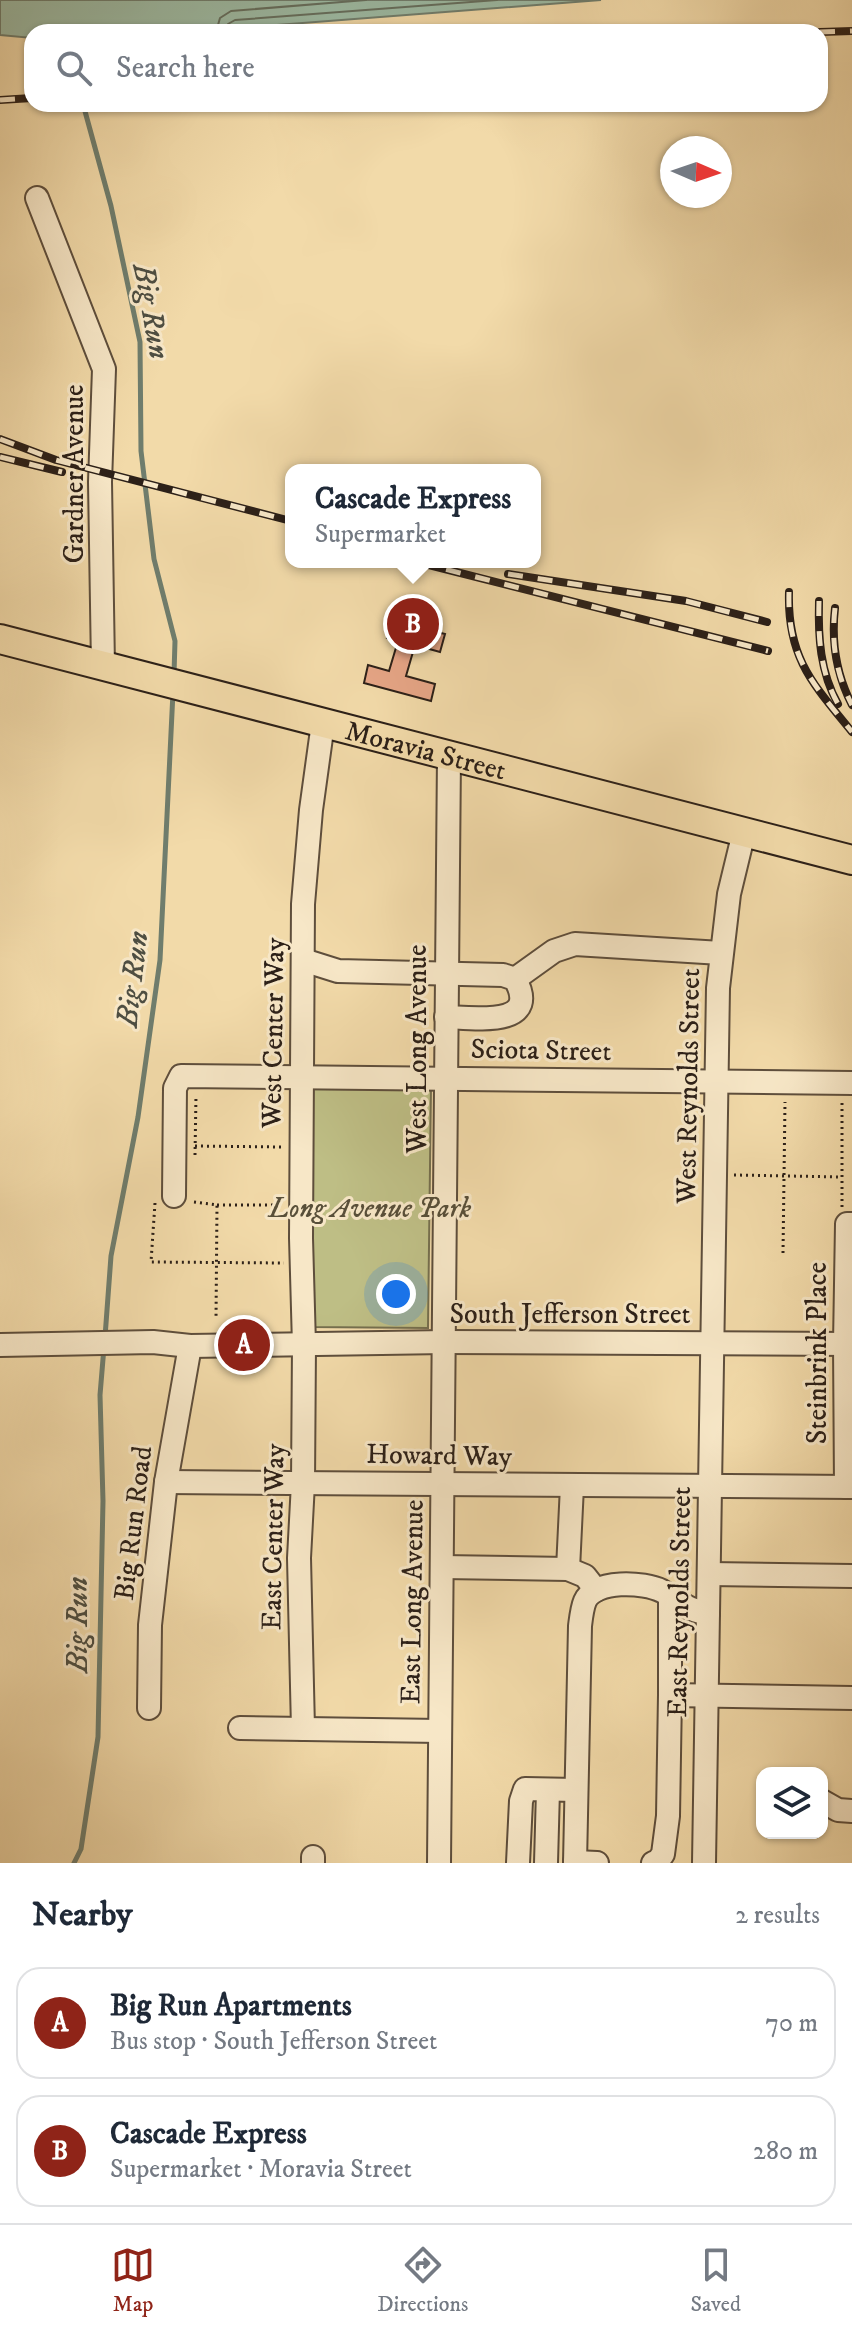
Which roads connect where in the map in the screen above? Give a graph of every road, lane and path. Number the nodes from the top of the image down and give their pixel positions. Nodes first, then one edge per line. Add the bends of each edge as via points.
1 (37, 198) dead end
2 (0, 639) edge
3 (103, 666) junction
4 (323, 723) junction
5 (449, 756) junction
6 (744, 832) junction
7 (852, 860) edge
8 (721, 953) junction
9 (303, 960) junction
10 (446, 974) junction
11 (515, 979) junction
12 (446, 1017) junction
13 (301, 1076) junction
14 (445, 1078) junction
15 (717, 1082) junction
16 (188, 1083) junction
17 (847, 1091) edge
18 (785, 1098) dead end
19 (195, 1146) junction
20 (291, 1147) dead end
21 (195, 1160) dead end
22 (729, 1175) dead end
23 (784, 1176) junction
24 (842, 1177) junction
25 (175, 1200) junction
26 (217, 1205) junction
27 (291, 1206) dead end
28 (850, 1224) edge
29 (783, 1253) dead end
30 (217, 1263) junction
31 (291, 1264) dead end
32 (216, 1319) dead end
33 (445, 1342) junction
34 (712, 1343) junction
35 (848, 1344) edge
36 (0, 1345) edge
37 (304, 1345) junction
38 (190, 1346) junction
39 (166, 1482) junction
40 (303, 1483) junction
41 (443, 1483) junction
42 (710, 1485) junction
43 (572, 1486) junction
44 (849, 1487) edge
45 (442, 1567) junction
46 (568, 1569) junction
47 (709, 1574) junction
48 (852, 1576) edge
49 (596, 1590) junction
50 (670, 1597) junction
51 (708, 1613) junction
52 (670, 1695) junction
53 (707, 1697) junction
54 (852, 1698) edge
55 (149, 1708) dead end
56 (240, 1728) dead end
57 (303, 1729) junction
58 (440, 1731) junction
59 (536, 1789) junction
60 (576, 1790) junction
61 (828, 1804) edge
62 (852, 1811) edge
63 (439, 1863) edge
64 (518, 1863) edge
65 (546, 1863) edge
66 (575, 1863) edge
67 (597, 1863) edge
68 (653, 1863) edge
69 (704, 1863) edge

1 - 3 street, Gardner Avenue via 104,369
2 - 3 main road, Moravia Street
3 - 4 main road, Moravia Street
4 - 5 main road, Moravia Street
4 - 9 street, West Center Way via 306,855
5 - 6 main road, Moravia Street
5 - 10 street, West Long Avenue
6 - 7 main road, Moravia Street
6 - 8 street, West Reynolds Street
8 - 11 street via 575,944 554,951
8 - 15 street, West Reynolds Street
9 - 10 street via 338,971
9 - 13 street, West Center Way
10 - 11 street
10 - 12 street, West Long Avenue
11 - 12 street via 521,991 515,1012 500,1018
12 - 14 street, West Long Avenue
13 - 14 street, Sciota Street
13 - 16 street, Sciota Street
13 - 37 street, West Center Way
14 - 15 street, Sciota Street
14 - 33 street, West Long Avenue
15 - 17 street, Sciota Street
15 - 34 street, West Reynolds Street
16 - 19 path
16 - 25 street via 177,1081 175,1091
17 - 24 path
18 - 23 path
19 - 20 path
19 - 21 path
22 - 23 path
23 - 24 path
23 - 29 path
24 - 28 path via 842,1212
25 - 26 path
25 - 30 path via 151,1262
26 - 27 path
26 - 30 path
28 - 35 street, Steinbrink Place
30 - 31 path
30 - 32 path
33 - 34 street, South Jefferson Street
33 - 37 street, South Jefferson Street
33 - 41 street, East Long Avenue
34 - 35 street, South Jefferson Street
34 - 42 street, East Reynolds Street
35 - 44 street, Steinbrink Place
36 - 38 street, South Jefferson Street
37 - 38 street, South Jefferson Street
37 - 40 street, East Center Way
38 - 39 street, Big Run Road
39 - 40 street, Howard Way
39 - 55 street, Big Run Road via 150,1625
40 - 41 street, Howard Way
40 - 57 street, East Center Way
41 - 43 street, Howard Way
41 - 45 street, East Long Avenue
42 - 43 street, Howard Way
42 - 44 street, Howard Way
42 - 47 street, East Reynolds Street
43 - 46 street
45 - 46 street
45 - 58 street, East Long Avenue
46 - 49 street via 585,1576
47 - 48 street
47 - 51 street, East Reynolds Street
49 - 50 street via 629,1584 659,1589
49 - 60 street via 586,1598 580,1626
50 - 51 street
50 - 52 street
51 - 53 street, East Reynolds Street
52 - 53 street
52 - 68 street via 668,1816 663,1854
53 - 54 street
53 - 69 street, East Reynolds Street
56 - 57 street
57 - 58 street
58 - 63 street, East Long Avenue
59 - 60 street
59 - 64 street via 521,1801
59 - 65 street
60 - 66 street
61 - 62 street
66 - 67 street

